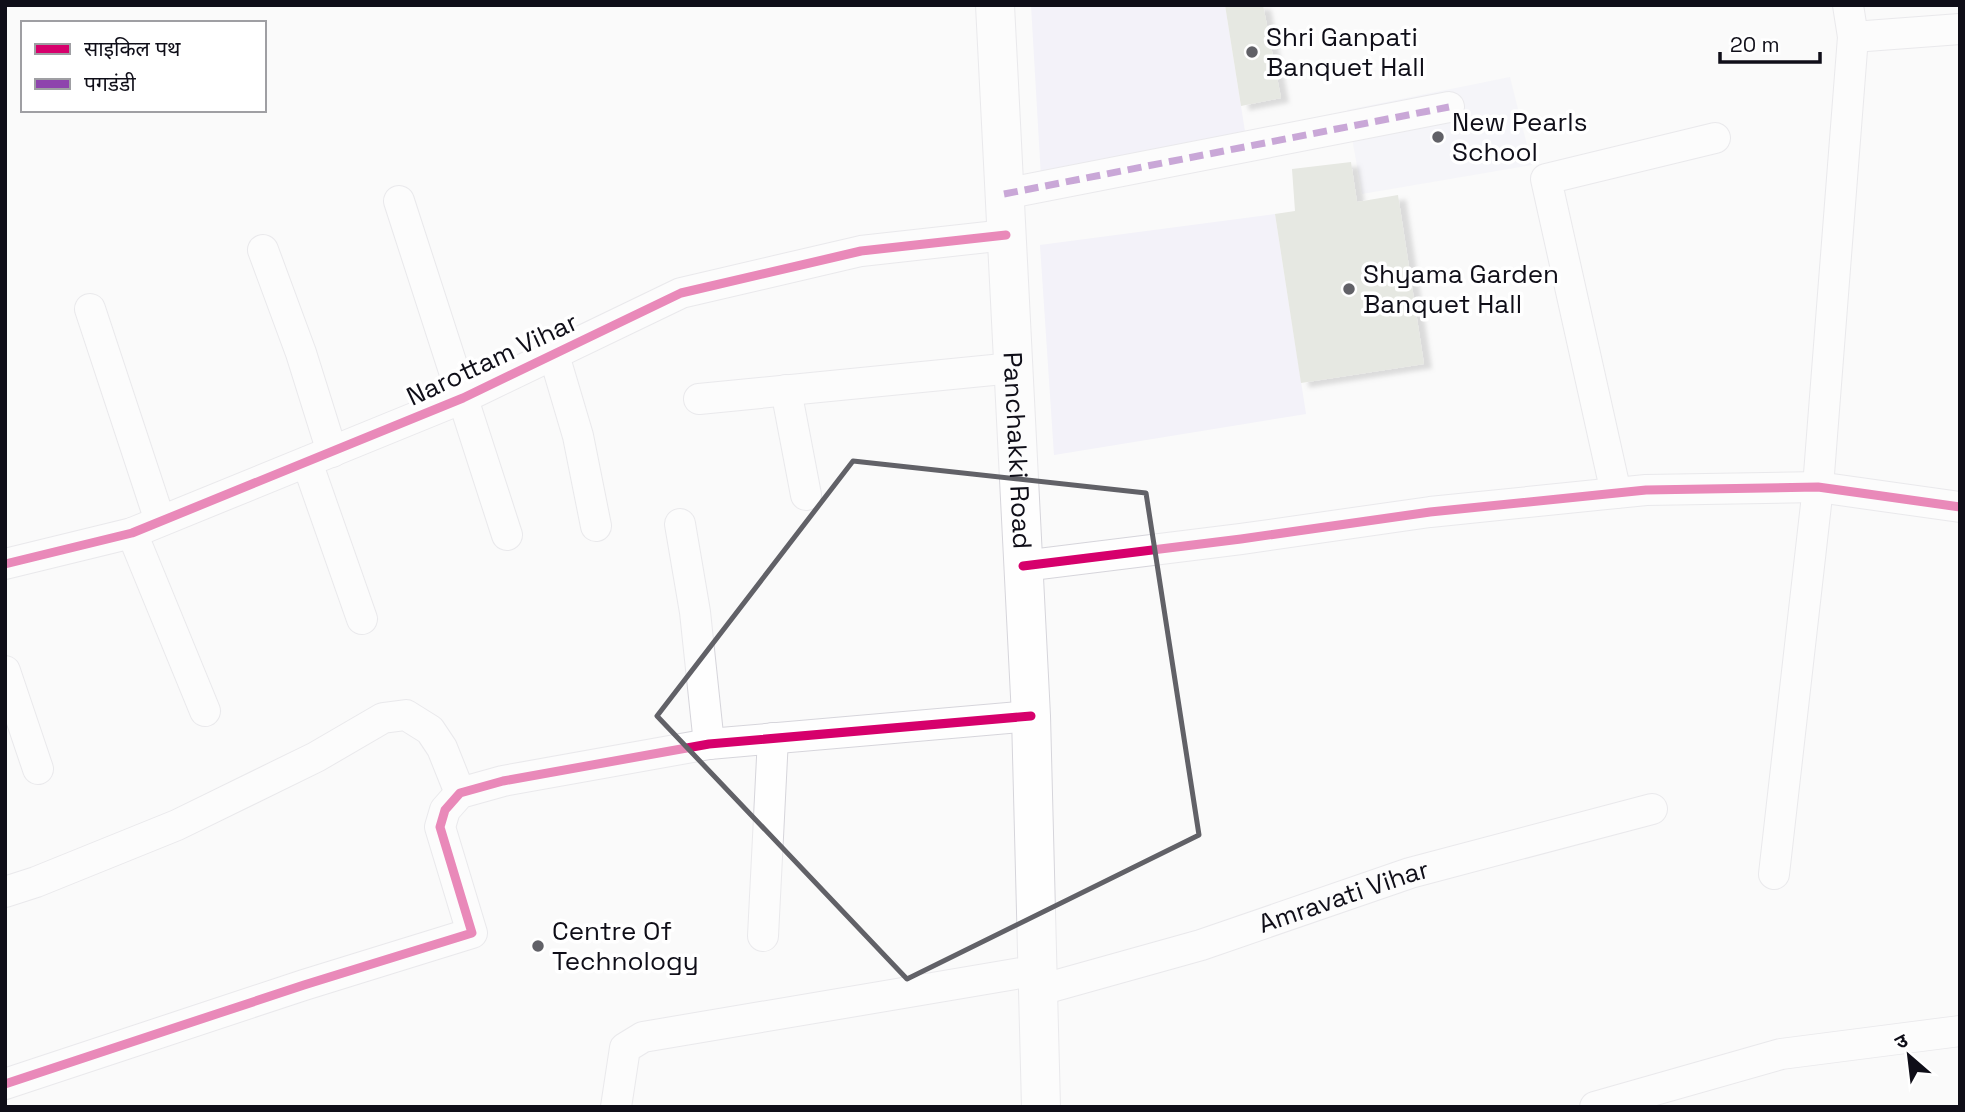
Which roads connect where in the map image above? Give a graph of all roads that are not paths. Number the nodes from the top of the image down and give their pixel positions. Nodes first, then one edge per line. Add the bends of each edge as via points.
1 (995, 5) edge
2 (1847, 5) edge
3 (1960, 29) edge
4 (1853, 37) junction
5 (1449, 107) dead end
6 (1715, 138) dead end
7 (1004, 194) junction
8 (399, 201) dead end
9 (1006, 235) junction
10 (263, 250) dead end
11 (90, 309) dead end
12 (554, 355) junction
13 (1013, 369) junction
14 (786, 390) junction
15 (463, 398) junction
16 (699, 399) dead end
17 (319, 457) junction
18 (1818, 487) junction
19 (1616, 493) junction
20 (806, 495) dead end
21 (1960, 507) edge
22 (160, 521) junction
23 (680, 524) dead end
24 (596, 526) dead end
25 (132, 533) junction
26 (507, 535) dead end
27 (8, 554) edge
28 (1023, 566) junction
29 (362, 619) dead end
30 (5, 671) edge
31 (205, 711) dead end
32 (1031, 716) junction
33 (773, 738) junction
34 (709, 744) junction
35 (38, 769) dead end
36 (460, 793) junction
37 (1652, 809) dead end
38 (1773, 874) dead end
39 (5, 892) edge
40 (763, 936) dead end
41 (1039, 980) junction
42 (1960, 1031) edge
43 (5, 1084) edge
44 (616, 1107) edge
45 (1041, 1107) edge
46 (1595, 1107) edge

1 - 7 main road, Panchakki Road
2 - 4 street
3 - 4 street
4 - 18 street
5 - 7 street
6 - 19 street via 1546,179
7 - 9 main road, Panchakki Road
8 - 15 street
9 - 12 street, Narottam Vihar via 861,251 681,293
9 - 13 main road, Panchakki Road
10 - 17 street via 302,353
11 - 22 street
12 - 15 street, Narottam Vihar
12 - 24 street via 578,436
13 - 14 street
13 - 28 main road, Panchakki Road
14 - 16 street
14 - 20 street
15 - 17 street, Narottam Vihar
15 - 26 street
17 - 22 street, Narottam Vihar
17 - 29 street
18 - 19 street
18 - 21 street
18 - 38 street
19 - 28 street via 1430,512
22 - 25 street, Narottam Vihar
23 - 34 street
25 - 27 street, Narottam Vihar
25 - 31 street
28 - 32 main road, Panchakki Road
30 - 35 street
32 - 33 street
32 - 41 main road, Panchakki Road
33 - 34 street
33 - 40 street
34 - 36 street
36 - 39 street via 430,730 406,715 383,718 316,757 177,825
36 - 43 street via 445,810 440,827 471,933
37 - 41 street, Amravati Vihar via 1410,873 1201,944
41 - 44 street, Amravati Vihar via 643,1037 625,1048
41 - 45 main road, Panchakki Road
42 - 46 street via 1781,1054

